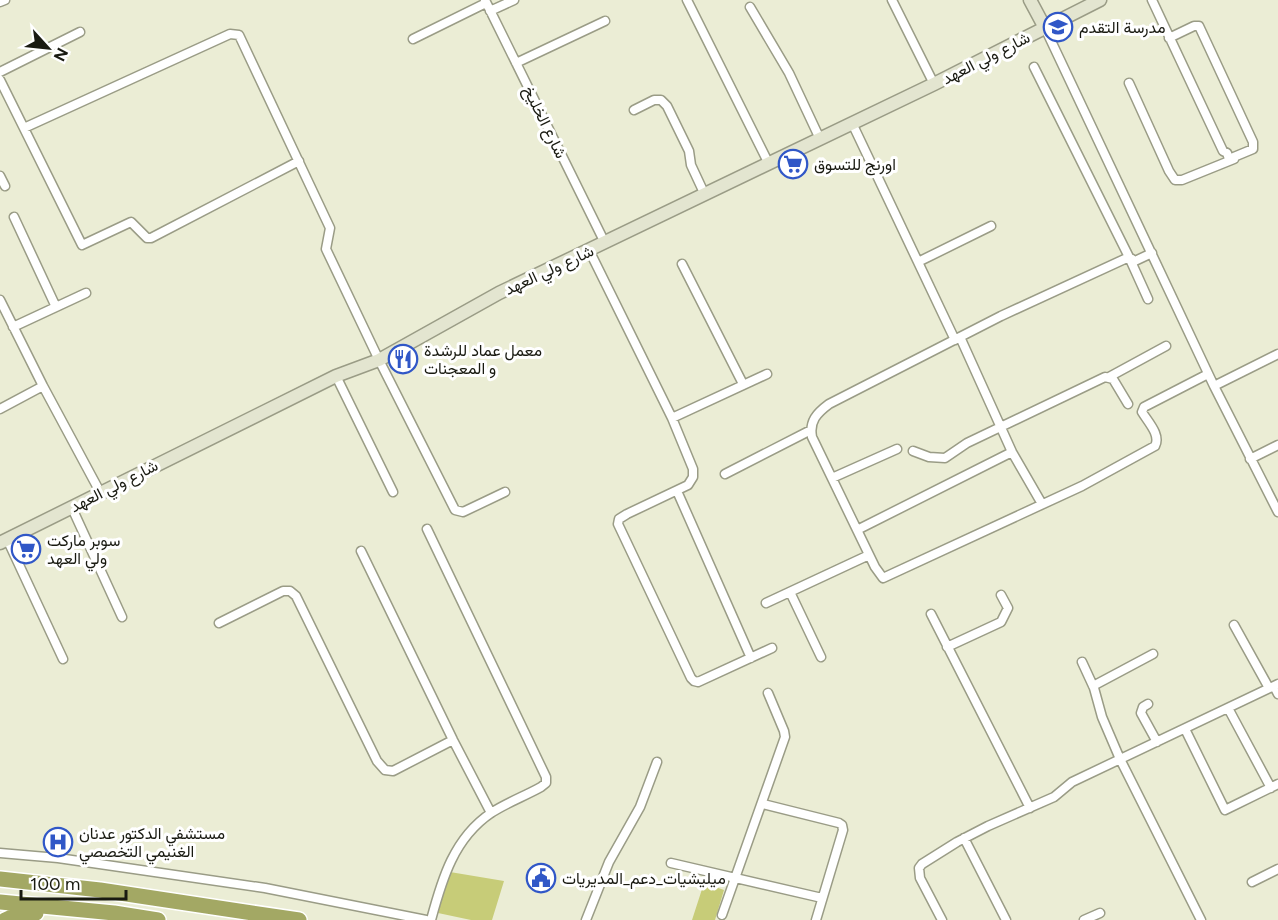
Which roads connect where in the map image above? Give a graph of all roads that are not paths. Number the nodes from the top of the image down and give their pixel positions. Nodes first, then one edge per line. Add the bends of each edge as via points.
1 (5, 0) edge
2 (514, 0) edge
3 (687, 0) edge
4 (892, 0) edge
5 (1030, 0) edge
6 (1100, 0) edge
7 (1152, 0) edge
8 (0, 2) edge
9 (487, 5) edge
10 (750, 7) dead end
11 (605, 21) dead end
12 (1045, 28) junction
13 (80, 32) dead end
14 (1168, 38) junction
15 (413, 39) dead end
16 (516, 63) junction
17 (1034, 67) dead end
18 (0, 72) edge
19 (0, 80) edge
20 (1129, 83) dead end
21 (934, 84) junction
22 (634, 110) dead end
23 (852, 123) junction
24 (24, 128) junction
25 (820, 139) junction
26 (1240, 156) junction
27 (298, 161) junction
28 (769, 164) junction
29 (0, 176) edge
30 (5, 186) dead end
31 (705, 195) junction
32 (14, 217) dead end
33 (991, 226) dead end
34 (605, 243) junction
35 (589, 250) junction
36 (1152, 253) junction
37 (1129, 257) junction
38 (918, 262) junction
39 (682, 264) dead end
40 (86, 293) dead end
41 (1148, 299) dead end
42 (0, 300) edge
43 (56, 307) junction
44 (13, 327) junction
45 (957, 338) junction
46 (1166, 346) dead end
47 (1278, 354) edge
48 (378, 360) junction
49 (767, 374) dead end
50 (1208, 374) junction
51 (336, 376) junction
52 (1109, 377) junction
53 (743, 384) junction
54 (43, 386) junction
55 (1214, 386) junction
56 (1128, 404) dead end
57 (0, 409) edge
58 (672, 418) junction
59 (1001, 427) junction
60 (811, 430) junction
61 (1278, 445) edge
62 (897, 449) dead end
63 (913, 451) dead end
64 (1012, 452) junction
65 (1250, 459) junction
66 (725, 474) dead end
67 (832, 478) junction
68 (676, 491) junction
69 (100, 492) junction
70 (393, 492) dead end
71 (505, 492) dead end
72 (1042, 504) junction
73 (72, 508) junction
74 (1278, 512) edge
75 (427, 529) dead end
76 (857, 530) junction
77 (4, 541) edge
78 (361, 551) dead end
79 (869, 555) junction
80 (790, 592) junction
81 (1001, 595) dead end
82 (766, 603) dead end
83 (931, 614) dead end
84 (122, 617) dead end
85 (219, 623) dead end
86 (1234, 624) dead end
87 (947, 647) junction
88 (772, 648) dead end
89 (1153, 654) dead end
90 (821, 657) dead end
91 (751, 658) junction
92 (63, 659) dead end
93 (1082, 662) dead end
94 (1093, 686) junction
95 (1275, 688) edge
96 (768, 693) dead end
97 (1148, 704) dead end
98 (1228, 708) junction
99 (1185, 729) junction
100 (453, 740) junction
101 (1157, 742) junction
102 (1120, 759) junction
103 (657, 762) dead end
104 (1274, 786) edge
105 (763, 804) junction
106 (1030, 808) junction
107 (491, 813) junction
108 (964, 838) junction
109 (0, 853) edge
110 (671, 863) dead end
111 (1278, 869) edge
112 (736, 878) junction
113 (0, 879) edge
114 (1252, 882) dead end
115 (822, 898) junction
116 (0, 902) edge
117 (90, 910) junction
118 (1100, 913) dead end
119 (722, 915) dead end
120 (5, 920) edge
121 (158, 920) edge
122 (299, 920) edge
123 (426, 920) edge
124 (431, 920) edge
125 (585, 920) edge
126 (816, 920) edge
127 (942, 920) edge
128 (1006, 920) edge
129 (1084, 920) edge
130 (1201, 920) edge

1 - 8 street
2 - 9 street
3 - 28 street
4 - 21 street
5 - 12 main road
6 - 12 main road, شارع ولي العهد
7 - 14 street
9 - 15 street
9 - 16 street, شارع الخليخ
10 - 25 street via 789,73
11 - 16 street
12 - 21 main road, شارع ولي العهد
12 - 36 street
13 - 18 street
14 - 26 street via 1223,151 1229,159
14 - 26 street via 1199,26 1253,142 1253,149
16 - 34 street, شارع الخليخ
17 - 37 street
19 - 24 street
20 - 26 street via 1175,180
21 - 23 main road, شارع ولي العهد
22 - 31 street via 654,100 667,106
23 - 25 main road, شارع ولي العهد
23 - 38 street
24 - 27 street via 235,33
24 - 27 street via 84,246 131,222 142,235 151,238
25 - 28 main road, شارع ولي العهد
27 - 48 street via 330,228 326,249
28 - 31 main road, شارع ولي العهد
29 - 30 street
31 - 34 main road, شارع ولي العهد
32 - 43 street
33 - 38 street
34 - 35 main road, شارع ولي العهد
35 - 48 main road, شارع ولي العهد via 499,293
35 - 58 street
36 - 37 street via 1135,261
36 - 50 street
37 - 41 street
37 - 45 street
38 - 45 street
39 - 53 street
40 - 43 street
42 - 44 street
43 - 44 street
44 - 54 street
45 - 59 street
45 - 60 street via 829,404 817,413
46 - 52 street
47 - 55 street
48 - 51 main road, شارع ولي العهد
48 - 71 street via 455,510 463,512
49 - 53 street
50 - 55 street
50 - 72 street via 1144,407 1142,412 1157,437 1155,446
51 - 69 main road, شارع ولي العهد
51 - 70 street
52 - 56 street
52 - 59 street
53 - 58 street
54 - 57 street
54 - 69 street
55 - 65 street
58 - 68 street via 693,469 688,485
59 - 63 street via 948,457 929,457
59 - 64 street
60 - 66 street
60 - 67 street
61 - 65 street
62 - 67 street
64 - 72 street
64 - 76 street
65 - 74 street
67 - 76 street
68 - 91 street
68 - 91 street via 627,514 618,524 694,681
69 - 73 main road, شارع ولي العهد
72 - 79 street via 884,578
73 - 77 main road, شارع ولي العهد
73 - 84 street
75 - 107 street via 546,777 541,787
76 - 79 street
77 - 92 street
78 - 100 street
79 - 80 street
80 - 82 street
80 - 90 street
81 - 87 street via 1008,608 1001,622
83 - 87 street
85 - 100 street via 290,591 385,771 393,771
86 - 95 street
87 - 106 street
88 - 91 street
89 - 94 street
93 - 94 street
94 - 102 street
95 - 98 street
96 - 105 street via 785,735
97 - 101 street via 1141,713
98 - 99 street
98 - 104 street
99 - 101 street
99 - 104 street via 1225,810
100 - 107 street
101 - 102 street
102 - 106 street
102 - 130 street
103 - 125 street via 640,807 609,862
105 - 112 street
105 - 115 street via 842,825
106 - 108 street
107 - 124 street via 454,852
108 - 127 street via 919,868 920,878
108 - 128 street
109 - 123 street via 265,888
110 - 112 street
111 - 114 street
112 - 115 street
112 - 119 street
113 - 122 highway via 111,891
115 - 126 street
116 - 117 highway
117 - 120 highway via 18,914
117 - 121 highway
118 - 129 street

